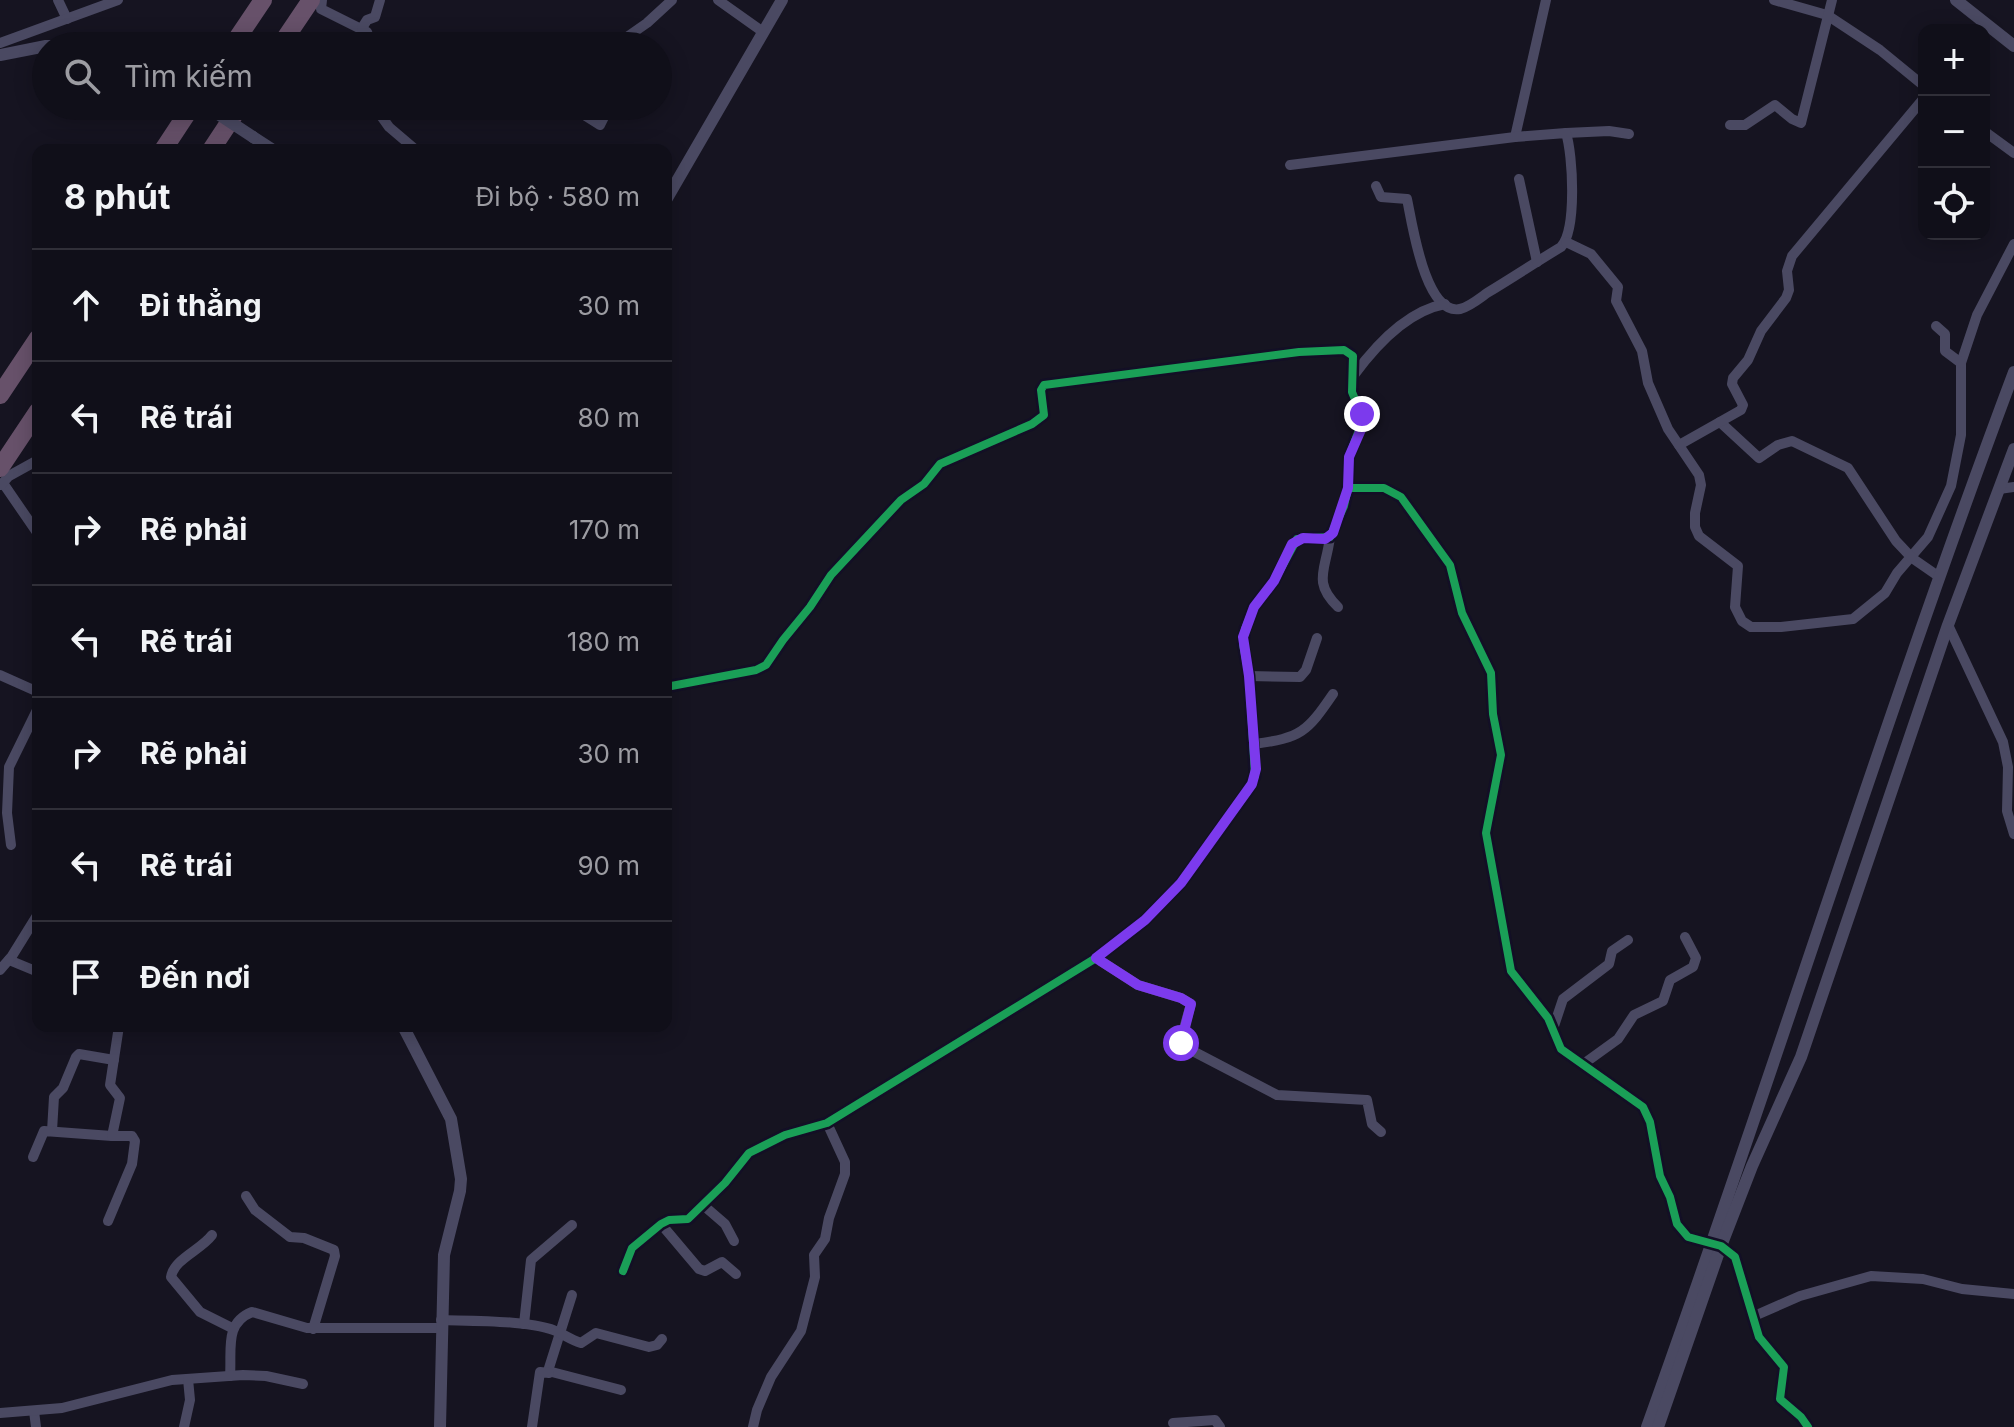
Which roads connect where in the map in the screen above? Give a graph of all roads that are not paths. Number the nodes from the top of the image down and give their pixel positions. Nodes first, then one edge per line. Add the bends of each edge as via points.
1 (58, 0) edge
2 (118, 0) edge
3 (263, 0) edge
4 (311, 0) edge
5 (322, 0) edge
6 (380, 0) edge
7 (672, 0) edge
8 (718, 0) edge
9 (782, 0) edge
10 (1546, 0) edge
11 (1774, 0) edge
12 (1832, 0) edge
13 (1956, 0) edge
14 (1827, 15) junction
15 (67, 19) junction
16 (1979, 24) edge
17 (362, 28) junction
18 (241, 32) edge
19 (289, 32) edge
20 (367, 32) edge
21 (634, 32) edge
22 (763, 32) junction
23 (1990, 32) edge
24 (0, 43) edge
25 (2014, 46) edge
26 (32, 49) edge
27 (0, 55) edge
28 (1918, 81) edge
29 (1918, 105) edge
30 (183, 120) edge
31 (227, 120) edge
32 (231, 120) edge
33 (384, 120) edge
34 (1730, 125) dead end
35 (1566, 133) junction
36 (1629, 134) dead end
37 (1990, 135) edge
38 (1515, 137) junction
39 (167, 144) edge
40 (215, 144) edge
41 (264, 144) edge
42 (409, 144) edge
43 (2014, 153) edge
44 (1290, 165) dead end
45 (1519, 179) dead end
46 (1376, 186) dead end
47 (672, 190) edge
48 (1566, 242) junction
49 (2014, 244) edge
50 (1537, 262) junction
51 (1445, 304) junction
52 (1936, 326) dead end
53 (32, 347) edge
54 (1961, 363) junction
55 (2014, 372) edge
56 (1354, 376) junction
57 (0, 395) edge
58 (32, 422) edge
59 (1720, 422) junction
60 (1679, 445) junction
61 (2014, 449) edge
62 (32, 463) edge
63 (1, 479) edge
64 (2014, 487) edge
65 (1348, 488) junction
66 (1999, 489) junction
67 (32, 525) edge
68 (1330, 537) junction
69 (1912, 558) junction
70 (1938, 576) junction
71 (1338, 607) dead end
72 (1948, 625) junction
73 (1317, 638) dead end
74 (0, 675) edge
75 (1249, 676) junction
76 (672, 686) edge
77 (32, 689) edge
78 (1333, 694) dead end
79 (32, 720) edge
80 (1254, 744) junction
81 (2014, 834) edge
82 (11, 845) dead end
83 (32, 924) edge
84 (1685, 937) dead end
85 (1628, 940) dead end
86 (1096, 958) junction
87 (9, 960) junction
88 (0, 970) edge
89 (32, 970) edge
90 (1553, 1029) junction
91 (118, 1032) edge
92 (406, 1032) edge
93 (114, 1060) junction
94 (1582, 1065) junction
95 (827, 1123) junction
96 (52, 1131) junction
97 (1381, 1132) dead end
98 (112, 1136) junction
99 (33, 1157) dead end
100 (246, 1196) dead end
101 (703, 1205) junction
102 (108, 1221) dead end
103 (661, 1224) junction
104 (572, 1225) dead end
105 (212, 1235) dead end
106 (734, 1241) dead end
107 (1717, 1245) junction
108 (623, 1271) dead end
109 (736, 1274) dead end
110 (2014, 1294) edge
111 (572, 1295) dead end
112 (1752, 1317) junction
113 (441, 1324) junction
114 (524, 1324) junction
115 (232, 1328) junction
116 (313, 1329) junction
117 (559, 1332) junction
118 (662, 1339) dead end
119 (549, 1373) junction
120 (230, 1376) junction
121 (188, 1379) junction
122 (303, 1384) dead end
123 (621, 1390) dead end
124 (34, 1411) junction
125 (0, 1413) edge
126 (1173, 1423) dead end
127 (36, 1427) edge
128 (184, 1427) edge
129 (440, 1427) edge
130 (532, 1427) edge
131 (753, 1427) edge
132 (1220, 1427) edge
133 (1647, 1427) edge
134 (1658, 1427) edge
135 (1808, 1427) edge

1 - 15 street
2 - 15 street
3 - 18 highway
4 - 19 highway
5 - 17 street via 321,9
6 - 17 street via 375,17
7 - 21 street
8 - 22 street
9 - 22 street
10 - 38 street
11 - 14 street
12 - 14 street
13 - 16 street
14 - 28 street
14 - 34 street via 1801,123 1775,105 1745,125
15 - 24 street
17 - 20 street
22 - 47 street
23 - 25 street
26 - 27 street
29 - 59 street via 1792,256 1786,298 1733,378 1742,408
30 - 39 highway
31 - 41 street, bridge
32 - 40 highway
33 - 42 street
35 - 36 street
35 - 38 street
35 - 48 street via 1573,170
37 - 43 street
38 - 44 street
45 - 50 street
46 - 51 street via 1381,197 1407,199 1424,271
48 - 50 street
48 - 60 street via 1591,254 1616,283 1617,304
49 - 54 street via 1977,315
50 - 51 street via 1462,308
51 - 56 street via 1418,314 1379,343
52 - 54 street via 1945,334 1945,351
53 - 57 highway
54 - 69 street via 1961,435 1951,486 1928,537
55 - 70 street
56 - 65 street via 1353,397 1363,419 1349,457
56 - 76 street via 1353,356 1344,350 1044,385 1044,415 940,464 831,575 766,665
58 - 63 highway
59 - 60 street
59 - 69 street via 1759,458 1792,441 1848,468
60 - 69 street via 1700,480 1695,527 1738,566 1735,607 1746,625 1853,619 1885,593
61 - 66 street
62 - 63 street
63 - 67 street
64 - 66 street
65 - 68 street
65 - 90 street via 1384,488 1401,497 1450,565 1462,613 1491,673 1501,755 1487,842 1511,971
66 - 72 street
68 - 71 street via 1322,584
68 - 75 street via 1297,539 1254,607 1243,637
69 - 70 street
70 - 107 street via 1771,1064
72 - 81 street via 2003,742 2007,811
72 - 107 street via 1801,1057
73 - 75 street via 1300,677
74 - 77 street
75 - 80 street
78 - 80 street via 1298,735
79 - 82 street via 9,767
80 - 86 street via 1252,784 1213,840 1152,913
83 - 87 street
84 - 94 street via 1696,958 1693,967 1670,980 1660,1004 1631,1018 1618,1039
85 - 90 street via 1612,951 1609,964 1565,997
86 - 95 street
86 - 97 street via 1138,985 1191,1004 1181,1039 1185,1047 1277,1095 1367,1100 1372,1124
87 - 88 street
87 - 89 street
90 - 94 street via 1561,1049
91 - 93 street
92 - 113 street via 451,1119 461,1179 444,1255
93 - 96 street via 76,1057 54,1097
93 - 98 street via 110,1085 120,1098
94 - 107 street via 1643,1107 1677,1224 1688,1237
95 - 101 street via 755,1149
95 - 131 street via 845,1174 825,1239 814,1255 815,1277 801,1331 771,1377
96 - 98 street
96 - 99 street via 41,1133
98 - 102 street via 132,1136 135,1141 132,1164
100 - 116 street via 255,1210 290,1237 334,1250
101 - 103 street via 688,1219
101 - 106 street via 725,1224
103 - 108 street via 632,1248
103 - 109 street via 699,1269 722,1262
104 - 114 street via 531,1260
105 - 115 street via 172,1270 171,1277 200,1312
107 - 112 street via 1735,1257
107 - 133 street
107 - 134 street
110 - 112 street via 1871,1276 1800,1296
111 - 117 street
112 - 135 street via 1762,1342 1784,1367 1780,1399
113 - 114 street
113 - 116 street
113 - 129 street
114 - 117 street
115 - 116 street via 252,1312
115 - 120 street
117 - 118 street via 581,1343 596,1333 649,1347
117 - 119 street
119 - 123 street
119 - 130 street via 540,1372
120 - 121 street
120 - 122 street
121 - 124 street
121 - 128 street
124 - 125 street
124 - 127 street
126 - 132 street via 1215,1420

